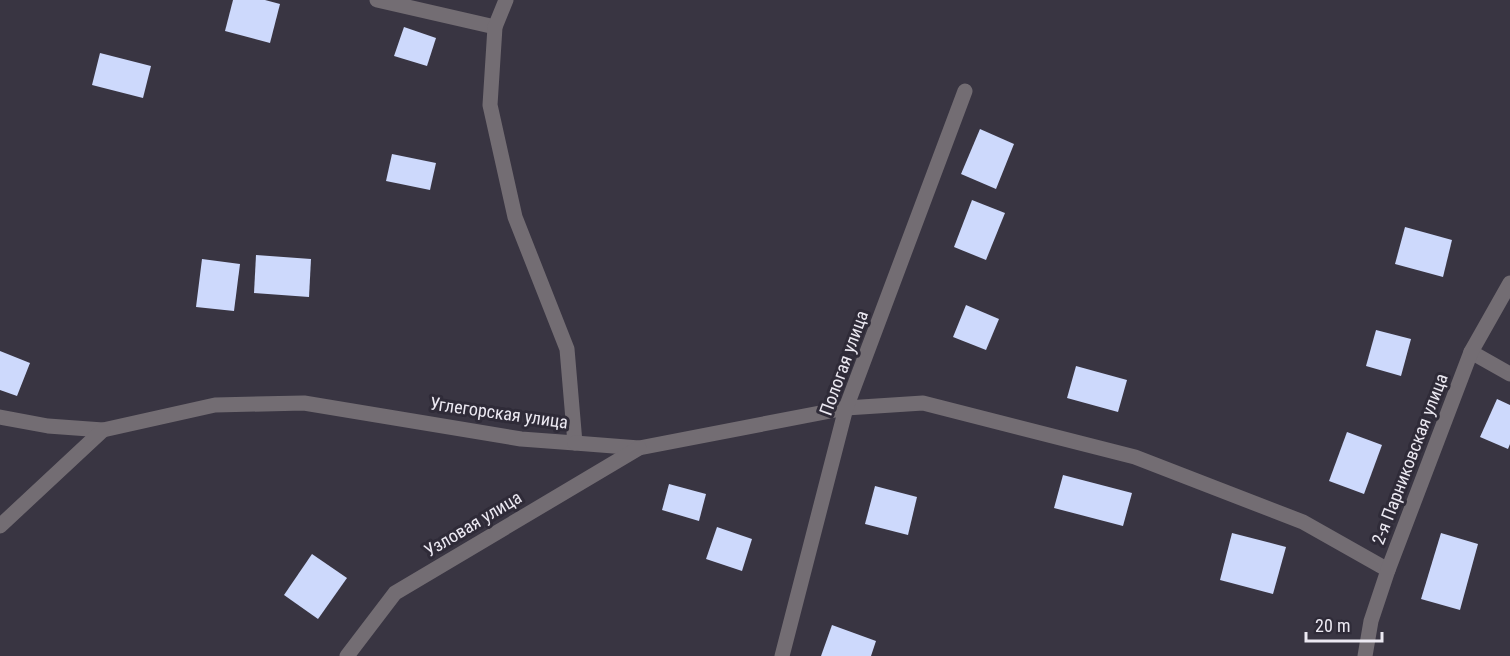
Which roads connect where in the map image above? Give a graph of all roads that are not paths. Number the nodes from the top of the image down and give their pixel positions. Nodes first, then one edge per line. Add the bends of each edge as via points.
1 (377, 0) edge
2 (506, 0) edge
3 (495, 27) junction
4 (965, 91) dead end
5 (1510, 283) edge
6 (1471, 352) junction
7 (1510, 374) edge
8 (846, 408) junction
9 (0, 417) edge
10 (103, 430) junction
11 (575, 443) junction
12 (639, 448) junction
13 (0, 526) edge
14 (1389, 570) junction
15 (347, 656) edge
16 (782, 656) edge
17 (1365, 656) edge

1 - 3 street
2 - 3 street, Углегорская улица
3 - 11 street, Углегорская улица via 490,105 515,217 567,349
4 - 8 street, Пологая улица
5 - 6 street, 2-я Парниковская улица
6 - 7 street
6 - 14 street, 2-я Парниковская улица
8 - 12 street
8 - 14 street via 923,403 1135,457 1303,522
8 - 16 street, Пологая улица
9 - 10 street, Углегорская улица
10 - 11 street, Углегорская улица via 215,405 304,403 521,439
10 - 13 street
11 - 12 street
12 - 15 street, Узловая улица via 395,593
14 - 17 street, 2-я Парниковская улица via 1371,621

